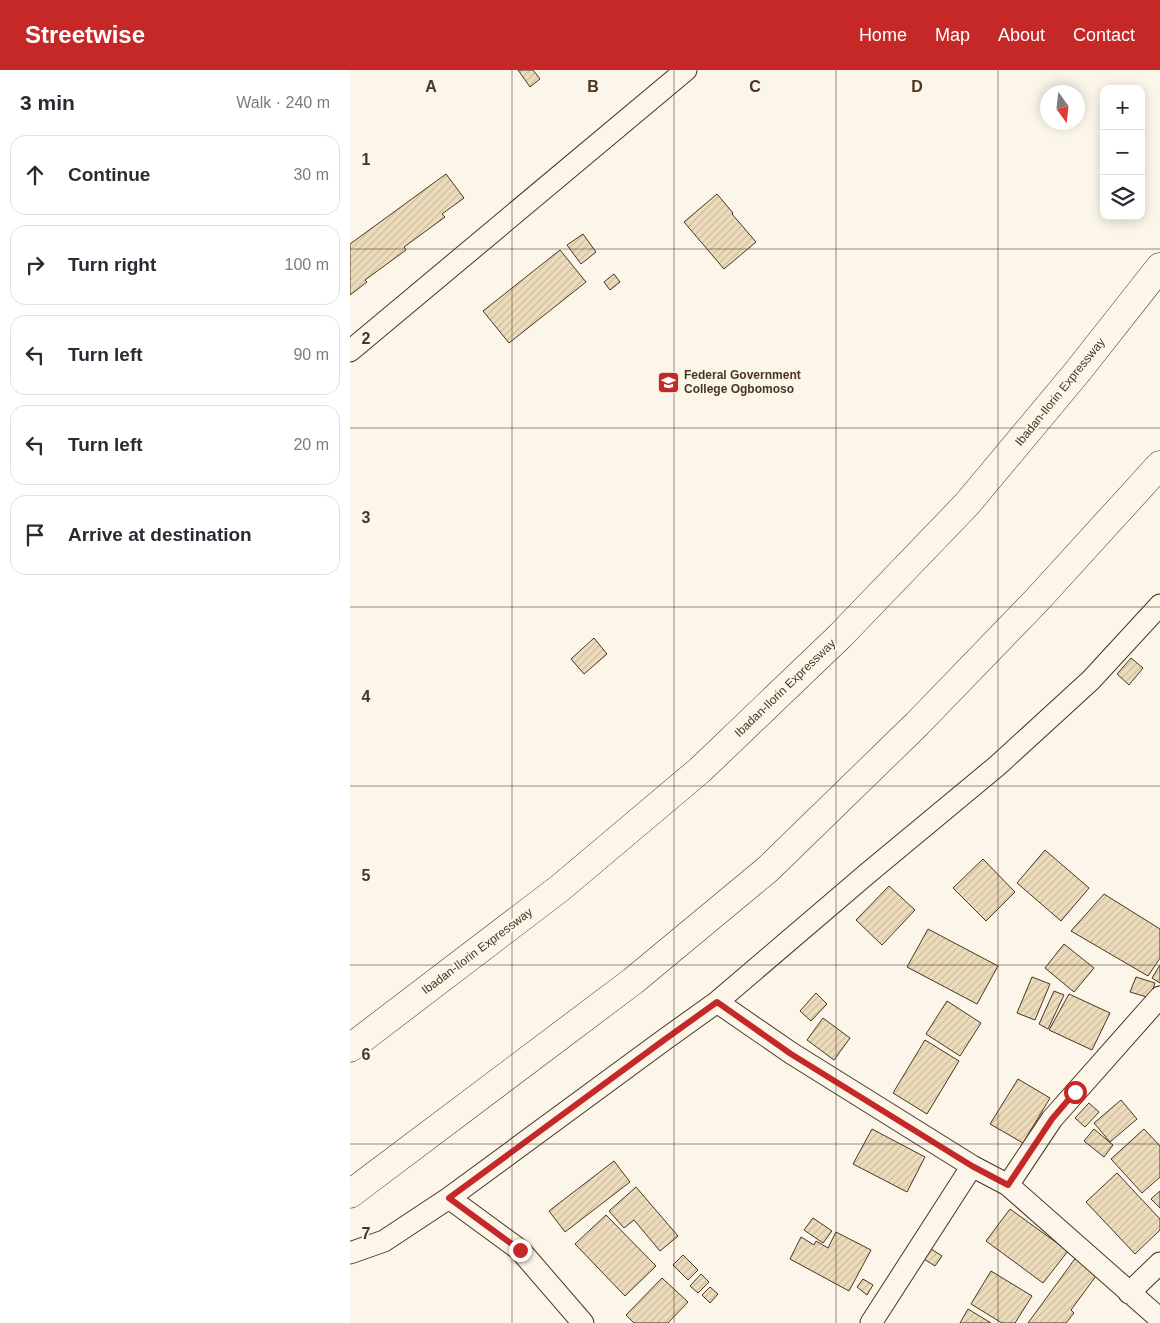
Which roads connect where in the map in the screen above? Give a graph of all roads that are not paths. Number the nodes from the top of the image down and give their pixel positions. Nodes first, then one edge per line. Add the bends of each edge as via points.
1 (685, 70) edge
2 (1160, 267) edge
3 (350, 351) edge
4 (1160, 465) edge
5 (1160, 605) edge
6 (1160, 997) edge
7 (717, 1002) junction
8 (350, 1048) edge
9 (972, 1166) junction
10 (1008, 1185) junction
11 (350, 1194) edge
12 (449, 1198) junction
13 (350, 1253) edge
14 (1160, 1263) edge
15 (1129, 1293) junction
16 (1160, 1320) edge
17 (583, 1323) edge
18 (871, 1323) edge

1 - 3 street
2 - 8 highway, Ibadan-Ilorin Expressway via 967,504 840,636 700,770 560,888
4 - 11 highway via 1037,600 768,869 633,981
5 - 7 street via 1092,680 997,766
6 - 10 street via 1052,1119
7 - 9 street via 791,1054
7 - 12 street
9 - 10 street
9 - 18 street
10 - 15 street
12 - 13 street via 384,1241
12 - 17 street via 520,1250
14 - 15 street
15 - 16 street

